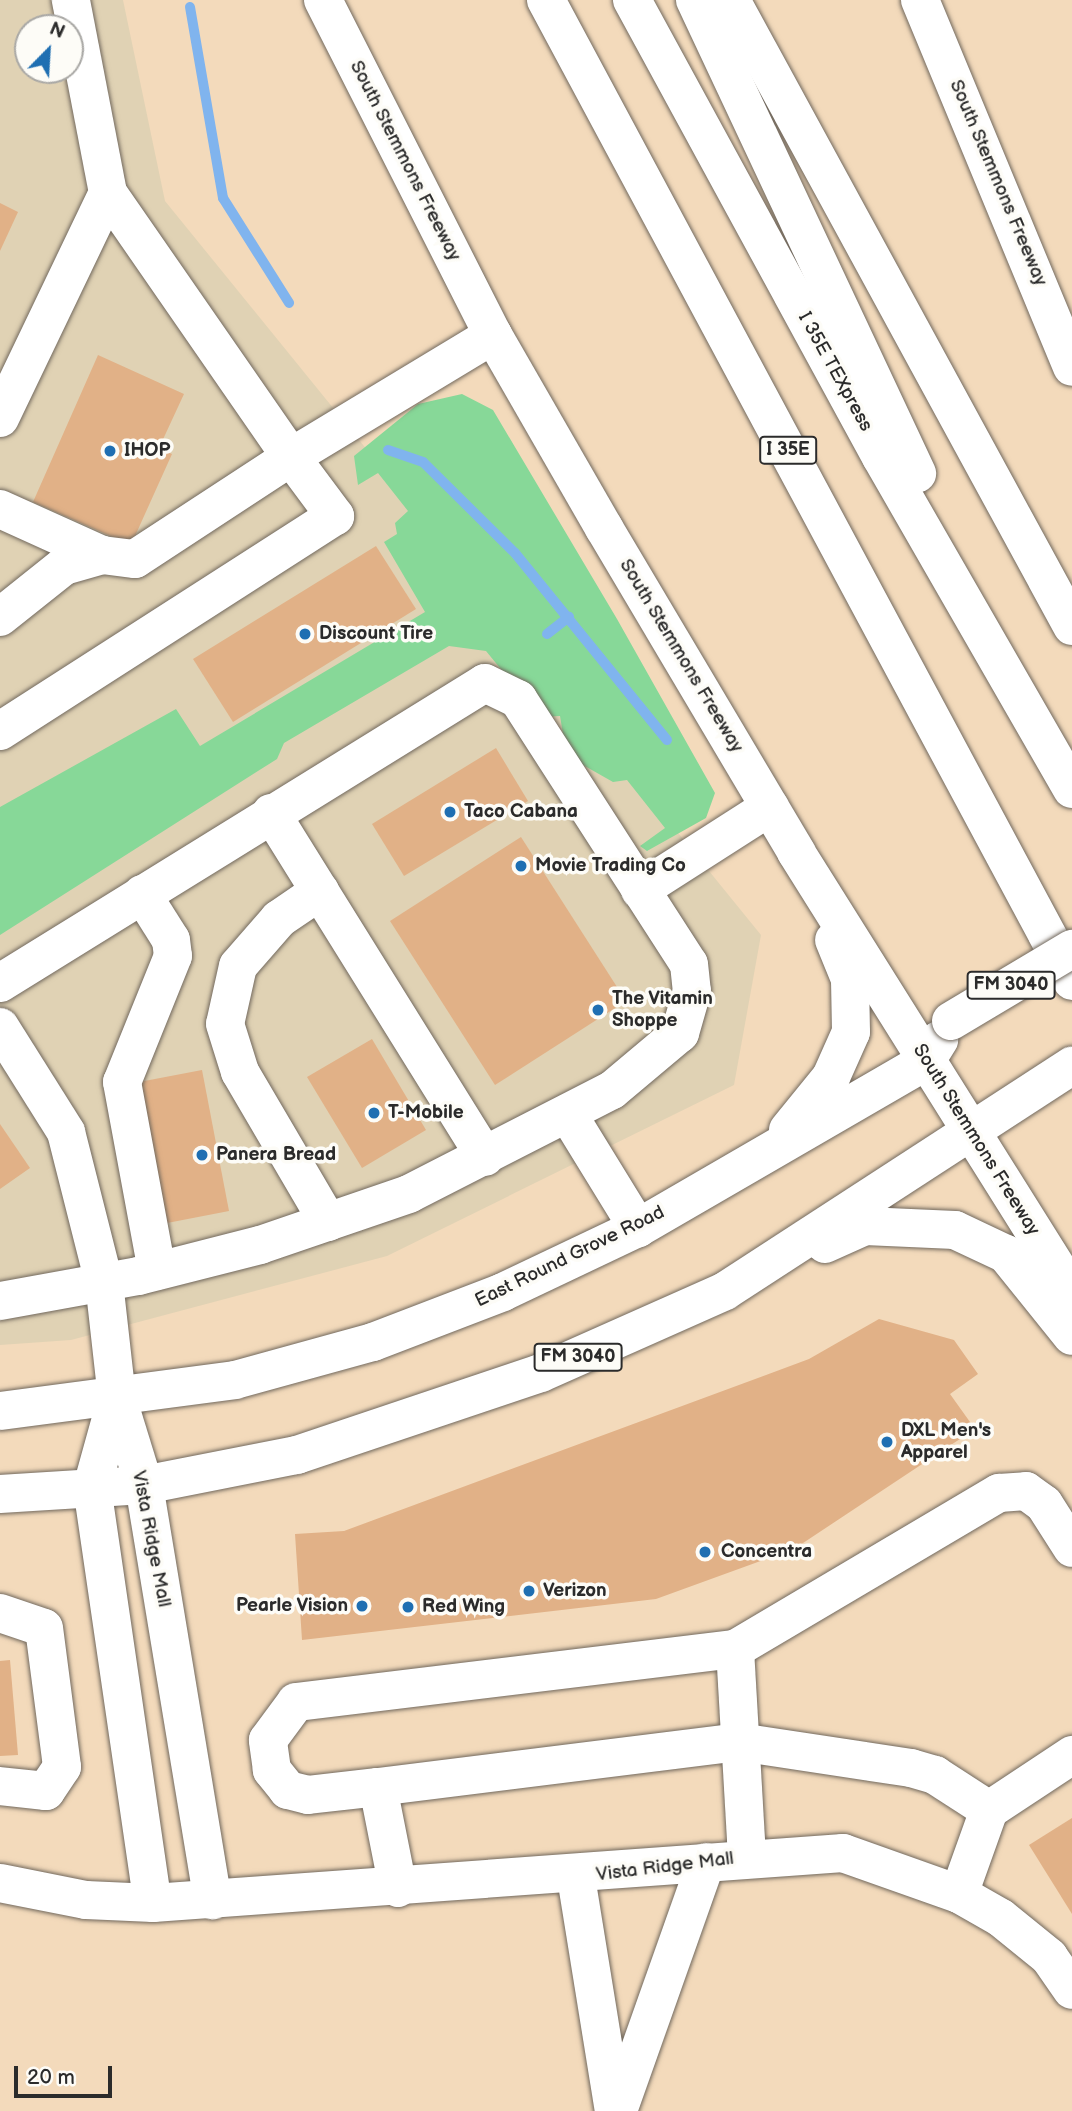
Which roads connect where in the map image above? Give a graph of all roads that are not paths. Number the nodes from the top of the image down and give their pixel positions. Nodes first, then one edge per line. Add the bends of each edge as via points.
1 (71, 0) edge
2 (323, 0) edge
3 (546, 0) edge
4 (632, 0) edge
5 (695, 0) edge
6 (732, 0) edge
7 (920, 0) edge
8 (108, 193) junction
9 (1048, 304) junction
10 (493, 335) junction
11 (1072, 337) edge
12 (1072, 367) edge
13 (0, 418) edge
14 (290, 457) junction
15 (0, 509) edge
16 (102, 555) junction
17 (0, 617) edge
18 (1072, 626) edge
19 (0, 731) edge
20 (1042, 741) junction
21 (1072, 789) edge
22 (770, 807) junction
23 (271, 813) junction
24 (796, 852) junction
25 (640, 890) junction
26 (320, 891) junction
27 (142, 894) junction
28 (1030, 901) junction
29 (1072, 935) edge
30 (1072, 949) edge
31 (1072, 981) edge
32 (0, 983) edge
33 (0, 1027) edge
34 (926, 1061) junction
35 (1072, 1066) edge
36 (569, 1116) junction
37 (970, 1130) junction
38 (772, 1150) junction
39 (485, 1157) junction
40 (328, 1222) junction
41 (638, 1228) junction
42 (156, 1271) junction
43 (104, 1282) junction
44 (725, 1290) junction
45 (1072, 1292) edge
46 (0, 1301) edge
47 (1072, 1336) edge
48 (117, 1397) junction
49 (0, 1411) edge
50 (144, 1485) junction
51 (92, 1487) junction
52 (0, 1494) edge
53 (1072, 1548) edge
54 (0, 1613) edge
55 (735, 1649) junction
56 (739, 1742) junction
57 (1072, 1755) edge
58 (0, 1786) edge
59 (378, 1787) junction
60 (989, 1810) junction
61 (747, 1857) junction
62 (706, 1862) junction
63 (576, 1877) junction
64 (0, 1882) edge
65 (398, 1888) junction
66 (959, 1894) junction
67 (214, 1900) junction
68 (153, 1903) junction
69 (1072, 1990) edge
70 (616, 2111) edge

1 - 8 main road
2 - 10 main road, South Stemmons Freeway
3 - 28 main road, I 35E
4 - 20 main road, I 35E TEXpress
5 - 20 main road
6 - 18 main road
7 - 9 main road, South Stemmons Freeway
8 - 13 main road
8 - 14 main road
9 - 11 main road
9 - 12 main road, South Stemmons Freeway
10 - 14 main road
10 - 22 main road, South Stemmons Freeway
14 - 16 main road via 135,559
14 - 19 main road via 335,516
15 - 16 main road
16 - 17 main road via 64,566
20 - 21 main road
22 - 24 main road, South Stemmons Freeway
22 - 25 main road
23 - 25 main road via 485,682 518,699
23 - 26 main road
23 - 27 main road
24 - 34 main road, South Stemmons Freeway
24 - 38 main road via 850,979 851,1032 831,1077
25 - 36 main road via 689,964 690,1016 663,1048
26 - 39 main road
26 - 40 main road via 279,919 238,966 225,1024 240,1072
27 - 32 main road
27 - 42 main road via 171,940 173,956 122,1082
28 - 29 main road
28 - 31 main road, I 35E
30 - 34 main road, East Round Grove Road / FM 3040, bridge via 951,1021
33 - 43 main road via 66,1132
34 - 37 main road, South Stemmons Freeway
34 - 38 main road, East Round Grove Road / FM 3040
35 - 37 main road, FM 3040
36 - 39 main road
36 - 41 main road
37 - 44 main road, FM 3040
37 - 45 main road, South Stemmons Freeway
38 - 41 main road, East Round Grove Road / FM 3040
39 - 40 main road via 410,1194
40 - 42 main road
41 - 48 main road, East Round Grove Road / FM 3040 via 503,1292 373,1342 235,1380
42 - 43 main road
43 - 46 main road
43 - 48 main road
44 - 47 main road via 865,1226 955,1230 1006,1254
44 - 50 main road, FM 3040 via 541,1373 421,1417 298,1455
48 - 49 main road, East Round Grove Road / FM 3040
48 - 50 main road, Vista Ridge Mall
48 - 51 main road
50 - 51 main road, FM 3040
50 - 67 main road, Vista Ridge Mall
51 - 52 main road, FM 3040
51 - 68 main road
53 - 55 main road via 1044,1504 1026,1491 999,1493
54 - 58 main road via 44,1628 62,1767 46,1791
55 - 56 main road
55 - 59 main road via 270,1708 272,1770 288,1790 308,1795
56 - 59 main road
56 - 60 main road via 911,1768 934,1775
56 - 61 main road
57 - 60 main road
59 - 65 main road
60 - 66 main road
61 - 62 main road, Vista Ridge Mall
61 - 66 main road, Vista Ridge Mall via 843,1853
62 - 63 main road, Vista Ridge Mall
62 - 70 main road
63 - 65 main road, Vista Ridge Mall
63 - 70 main road
64 - 68 main road, Vista Ridge Mall via 86,1900
65 - 67 main road, Vista Ridge Mall
66 - 69 main road, Vista Ridge Mall via 1049,1957
67 - 68 main road, Vista Ridge Mall

